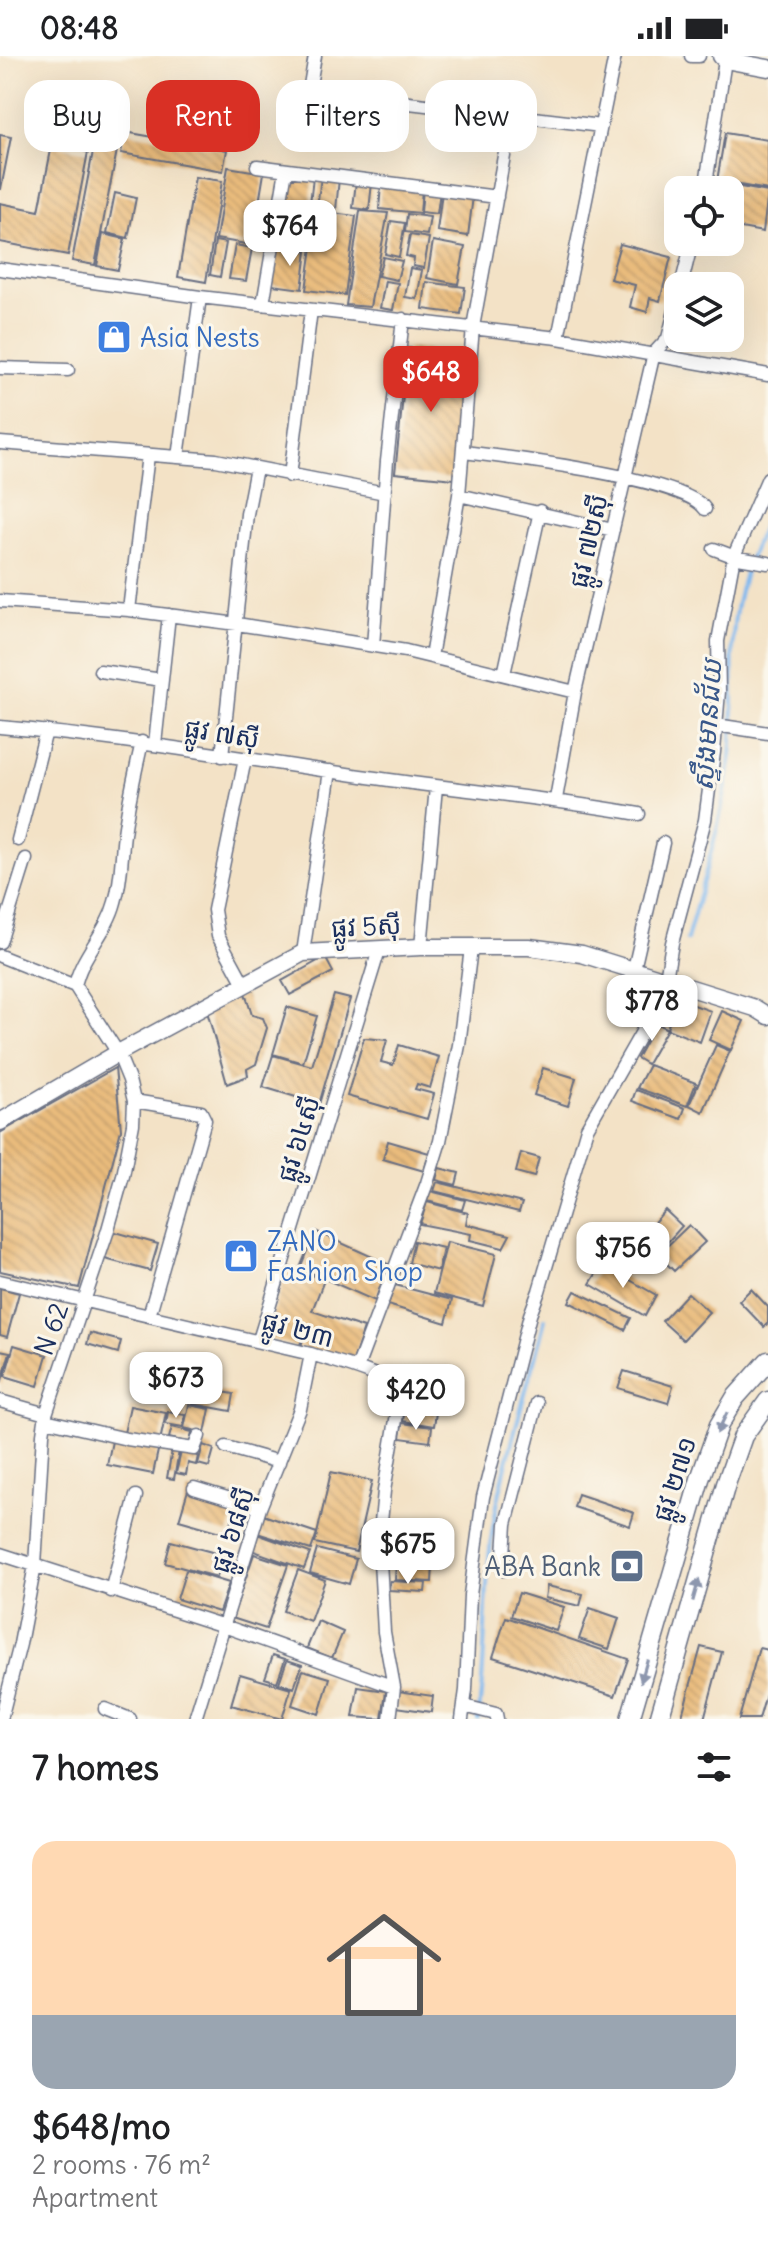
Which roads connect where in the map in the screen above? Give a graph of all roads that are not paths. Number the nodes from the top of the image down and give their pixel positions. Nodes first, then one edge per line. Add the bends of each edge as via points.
1 (315, 56) edge
2 (615, 56) edge
3 (691, 56) edge
4 (699, 56) edge
5 (723, 58) edge
6 (768, 68) edge
7 (311, 80) edge
8 (409, 103) edge
9 (601, 126) junction
10 (504, 156) dead end
11 (257, 166) dead end
12 (286, 170) junction
13 (707, 176) edge
14 (497, 197) junction
15 (0, 269) edge
16 (200, 297) junction
17 (263, 304) junction
18 (311, 310) junction
19 (403, 319) junction
20 (473, 327) junction
21 (558, 338) junction
22 (664, 342) edge
23 (654, 353) junction
24 (0, 368) edge
25 (68, 370) dead end
26 (768, 375) edge
27 (0, 443) edge
28 (464, 452) junction
29 (148, 455) junction
30 (178, 457) junction
31 (256, 468) junction
32 (290, 476) junction
33 (626, 477) junction
34 (768, 478) edge
35 (385, 493) junction
36 (459, 495) junction
37 (705, 509) dead end
38 (540, 511) junction
39 (613, 530) junction
40 (714, 549) dead end
41 (736, 557) junction
42 (762, 562) edge
43 (0, 601) edge
44 (129, 610) junction
45 (169, 615) junction
46 (237, 624) junction
47 (373, 646) junction
48 (431, 657) junction
49 (100, 671) dead end
50 (504, 674) junction
51 (162, 680) junction
52 (575, 692) junction
53 (720, 726) junction
54 (0, 727) edge
55 (46, 731) junction
56 (768, 733) edge
57 (149, 743) junction
58 (222, 756) junction
59 (245, 759) junction
60 (330, 771) junction
61 (436, 787) junction
62 (556, 799) junction
63 (639, 814) dead end
64 (18, 840) dead end
65 (663, 843) dead end
66 (26, 859) dead end
67 (0, 942) edge
68 (421, 947) junction
69 (471, 948) junction
70 (379, 950) junction
71 (303, 953) junction
72 (0, 956) edge
73 (634, 969) junction
74 (666, 979) junction
75 (244, 984) junction
76 (75, 986) junction
77 (768, 1016) edge
78 (118, 1053) junction
79 (134, 1101) junction
80 (0, 1122) edge
81 (0, 1281) edge
82 (84, 1302) junction
83 (149, 1316) junction
84 (259, 1340) junction
85 (311, 1354) junction
86 (768, 1361) edge
87 (357, 1368) junction
88 (0, 1401) edge
89 (768, 1401) edge
90 (537, 1403) dead end
91 (46, 1417) junction
92 (199, 1436) dead end
93 (226, 1447) dead end
94 (279, 1462) junction
95 (194, 1488) dead end
96 (136, 1496) dead end
97 (260, 1508) junction
98 (483, 1525) junction
99 (504, 1528) junction
100 (0, 1554) edge
101 (35, 1565) junction
102 (503, 1570) dead end
103 (111, 1591) junction
104 (224, 1626) junction
105 (394, 1687) junction
106 (105, 1709) dead end
107 (466, 1711) edge
108 (493, 1715) edge
109 (1, 1719) edge
110 (130, 1719) edge
111 (195, 1719) edge
112 (390, 1719) edge
113 (630, 1719) edge
114 (659, 1719) edge

1 - 7 street
2 - 9 street
3 - 4 street
5 - 6 street
5 - 13 street
8 - 9 street
9 - 21 street
10 - 14 street
11 - 12 street
12 - 14 street
12 - 17 street
14 - 20 street
15 - 16 street
16 - 17 street
16 - 30 street
17 - 18 street
18 - 19 street
18 - 32 street
19 - 20 street
19 - 35 street
20 - 21 street
20 - 28 street
21 - 23 street
22 - 23 street, ផ្លូវ ៧២ស៊ី
23 - 26 street
23 - 33 street, ផ្លូវ ៧២ស៊ី
24 - 25 street
27 - 29 street
28 - 33 street
28 - 36 street
29 - 30 street
29 - 44 street
30 - 31 street
31 - 32 street
31 - 46 street
32 - 35 street
33 - 37 street via 695,499
33 - 39 street, ផ្លូវ ៧២ស៊ី
34 - 41 street
35 - 47 street
36 - 38 street
36 - 48 street
38 - 39 street
38 - 50 street
39 - 52 street, ផ្លូវ ៧២ស៊ី
40 - 41 street
41 - 42 street
41 - 53 street via 718,641
43 - 44 street
44 - 45 street
45 - 46 street
45 - 51 street
46 - 47 street
46 - 58 street
47 - 48 street
48 - 50 street
49 - 51 street
50 - 52 street
51 - 57 street
52 - 62 street, ផ្លូវ ៧២ស៊ី
53 - 56 street
53 - 74 street via 705,820
54 - 55 street, ផ្លូវ ៧ស៊ី
55 - 57 street, ផ្លូវ ៧ស៊ី
55 - 64 street
57 - 58 street, ផ្លូវ ៧ស៊ី
57 - 76 street via 131,792 115,906
58 - 59 street, ផ្លូវ ៧ស៊ី
59 - 60 street, ផ្លូវ ៧ស៊ី
59 - 75 street via 214,910 218,936
60 - 61 street, ផ្លូវ ៧ស៊ី
60 - 71 street
61 - 62 street, ផ្លូវ ៧ស៊ី
61 - 68 street
62 - 63 street, ផ្លូវ ៧ស៊ី
65 - 73 street
66 - 67 street
68 - 69 street, ផ្លូវ 5ស៊ី
68 - 70 street, ផ្លូវ 5ស៊ី
69 - 73 street, ផ្លូវ 5ស៊ី via 529,947 582,954
69 - 87 street via 440,1141
70 - 71 street, ផ្លូវ 5ស៊ី
70 - 84 street, ផ្លូវ ៦៤ស៊ី
71 - 75 street, ផ្លូវ 5ស៊ី
72 - 76 street
73 - 74 street, ផ្លូវ 5ស៊ី
74 - 77 street, ផ្លូវ 5ស៊ី
74 - 98 street via 651,1016 587,1128 530,1315 483,1497
75 - 78 street, ផ្លូវ 5ស៊ី
76 - 78 street, N 62
78 - 79 street, N 62
78 - 80 street, ផ្លូវ 5ស៊ី
79 - 82 street, N 62 via 123,1176
79 - 83 street via 201,1112 205,1120
81 - 82 street, ផ្លូវ ២៣
82 - 83 street, ផ្លូវ ២៣
82 - 91 street, N 62
83 - 84 street, ផ្លូវ ២៣
84 - 85 street, ផ្លូវ ២៣
85 - 87 street, ផ្លូវ ២៣
85 - 94 street, ផ្លូវ ៦៨ស៊ី via 300,1409
86 -> 113 main road, ផ្លូវ ២៧១ via 719,1425
87 - 105 street, ផ្លូវ ២៣ via 389,1383 399,1402 379,1543 384,1632
88 - 91 street
114 -> 89 main road, ផ្លូវ ២៧១ via 726,1484 743,1436
90 - 99 street
91 - 92 street via 127,1439 194,1449
91 - 101 street, N 62
93 - 94 street
94 - 97 street, ផ្លូវ ៦៨ស៊ី
95 - 97 street
96 - 103 street
97 - 104 street, ផ្លូវ ៦៨ស៊ី
98 - 99 street
98 - 107 street via 470,1595
99 - 102 street
100 - 101 street
101 - 103 street
101 - 109 street, N 62
103 - 104 street
104 - 105 street
104 - 111 street, ផ្លូវ ៦៨ស៊ី
105 - 112 street, ផ្លូវ ២៣
106 - 110 street
107 - 108 street

